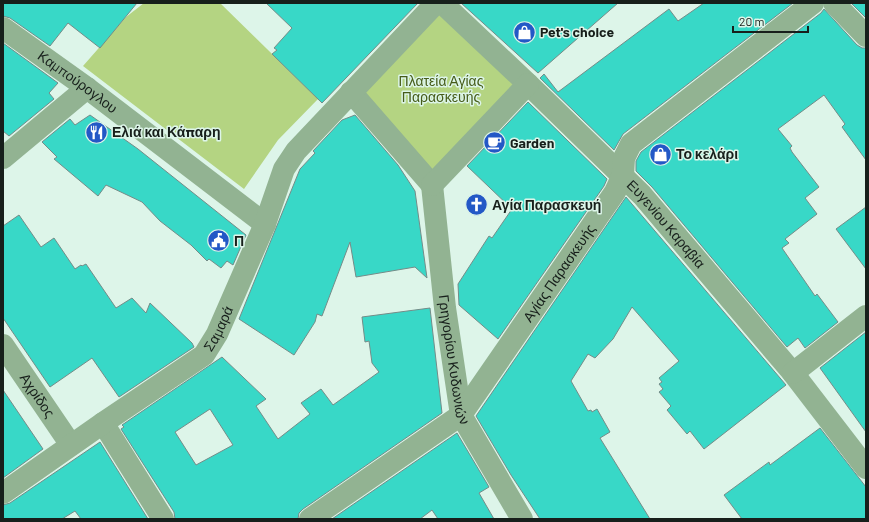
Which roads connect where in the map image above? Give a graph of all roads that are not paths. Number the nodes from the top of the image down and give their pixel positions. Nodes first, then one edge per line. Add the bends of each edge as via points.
1 (436, 3) edge
2 (442, 3) edge
3 (813, 3) edge
4 (834, 3) edge
5 (3, 28) edge
6 (866, 36) edge
7 (528, 84) junction
8 (86, 88) junction
9 (351, 92) junction
10 (3, 158) edge
11 (623, 175) junction
12 (432, 185) junction
13 (265, 224) junction
14 (866, 316) edge
15 (3, 345) edge
16 (793, 373) junction
17 (461, 415) junction
18 (103, 423) junction
19 (71, 445) junction
20 (866, 468) edge
21 (3, 493) edge
22 (163, 519) edge
23 (310, 519) edge
24 (522, 519) edge

1 - 9 street, Σαμαρά
2 - 7 street, Ευγενίου Καραβία
3 - 11 street, Αγίας Παρασκευής via 631,144 624,158
4 - 6 street
5 - 8 street, Καμπούρογλου
7 - 11 street, Ευγενίου Καραβία
7 - 12 street
8 - 10 street
8 - 13 street, Καμπούρογλου
9 - 12 street
9 - 13 street, Σαμαρά via 296,151 284,169
11 - 16 street, Ευγενίου Καραβία
11 - 17 street, Αγίας Παρασκευής via 610,198
12 - 17 street, Γρηγορίου Κυδωνιών via 445,308
13 - 18 street, Σαμαρά via 217,334 204,354
14 - 16 street
15 - 19 street, Αχρίδος
16 - 20 street, Ευγενίου Καραβία
17 - 23 street, Αγίας Παρασκευής
17 - 24 street, Γρηγορίου Κυδωνιών
18 - 19 street, Σαμαρά
18 - 22 street
19 - 21 street, Σαμαρά

